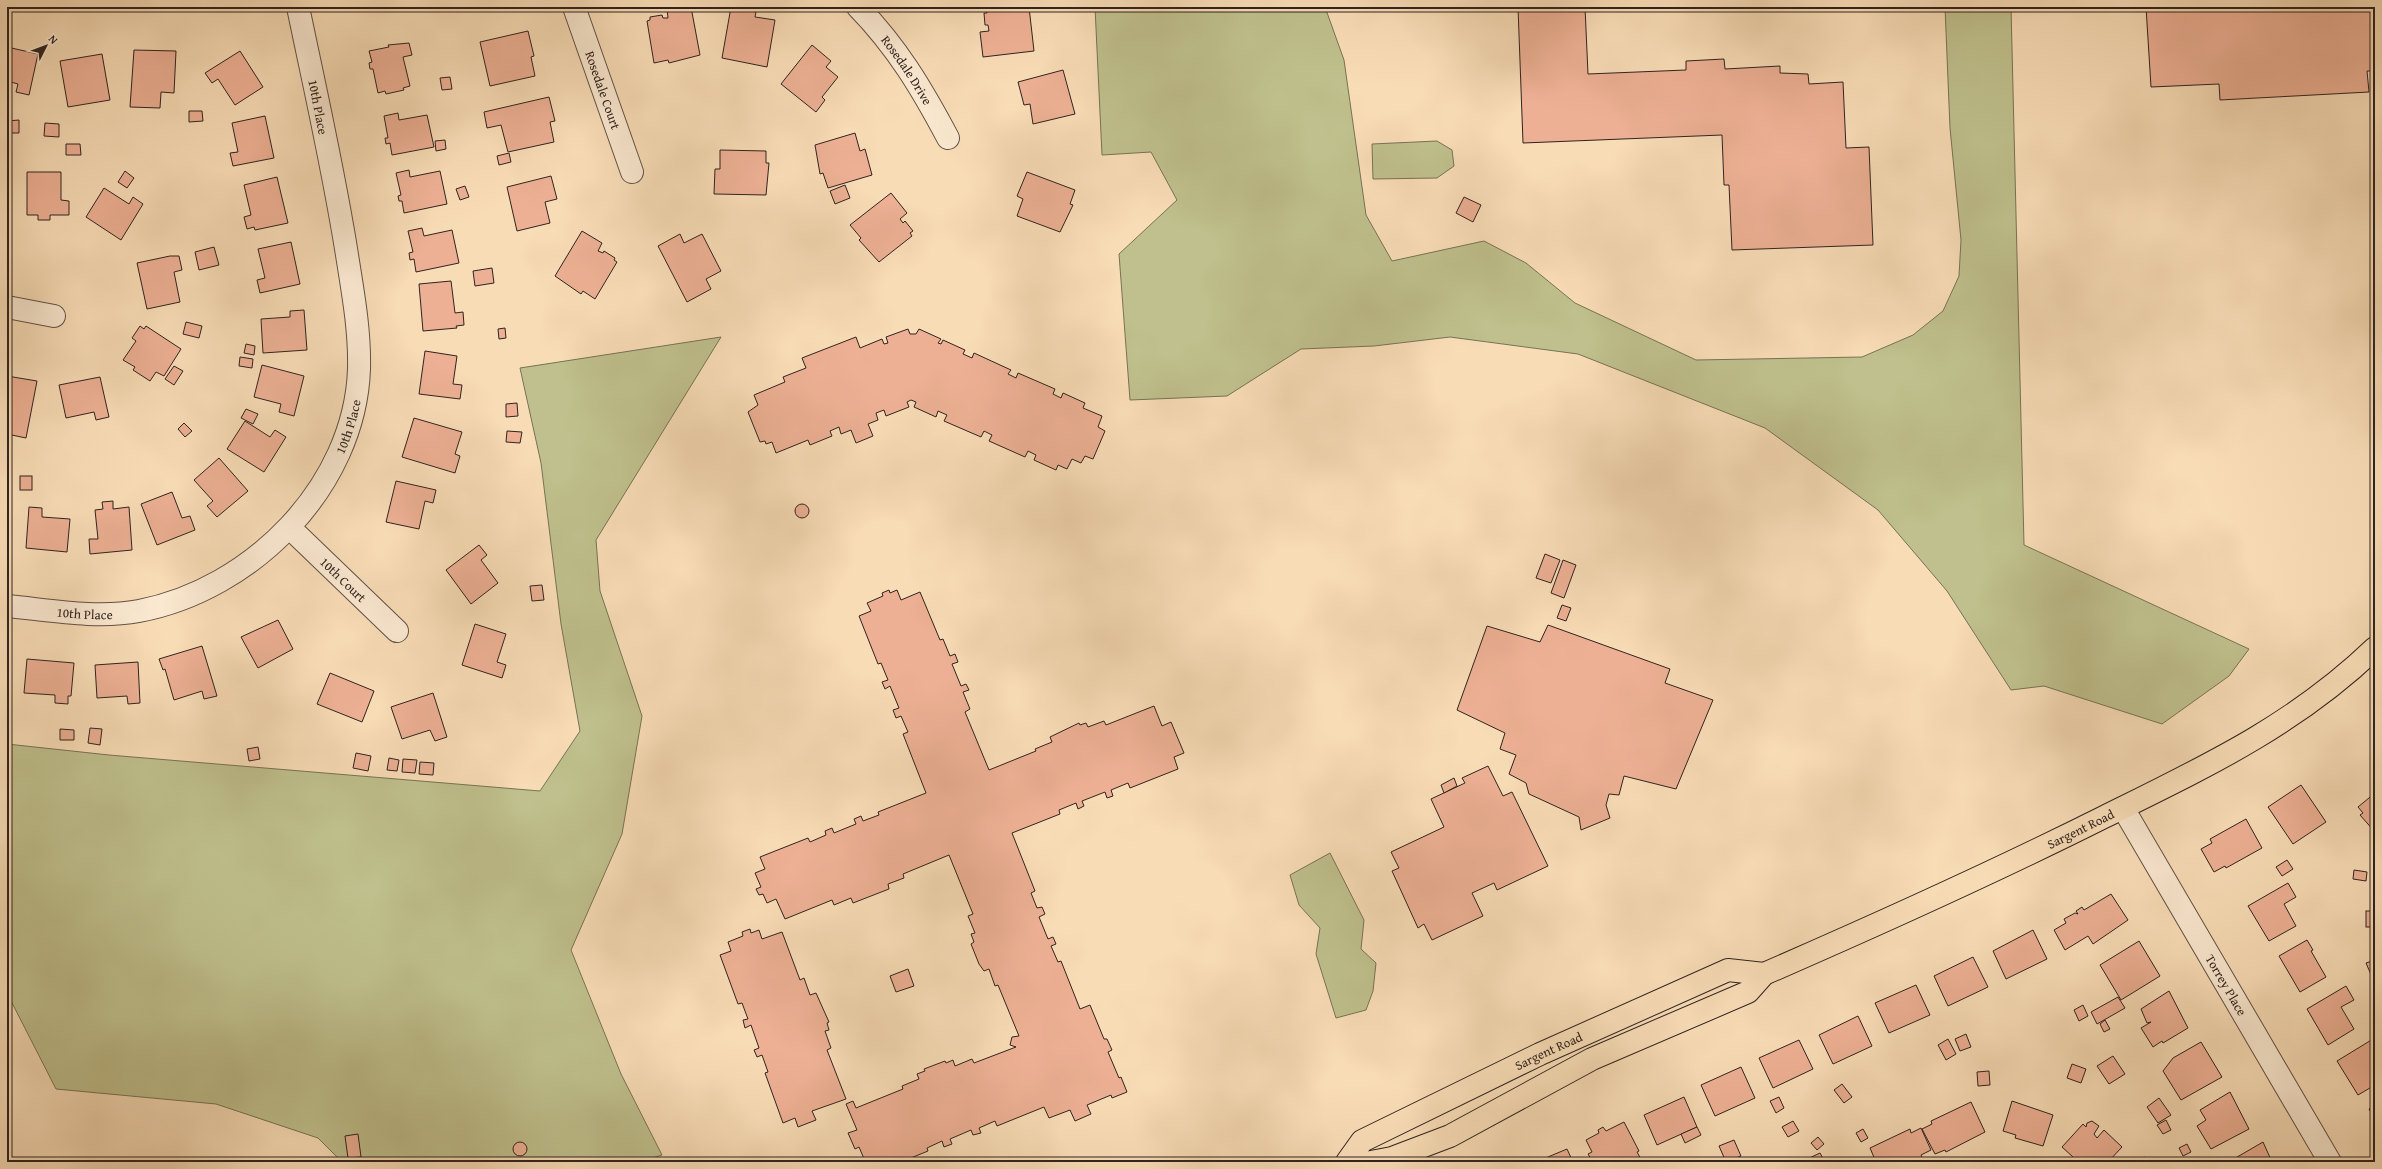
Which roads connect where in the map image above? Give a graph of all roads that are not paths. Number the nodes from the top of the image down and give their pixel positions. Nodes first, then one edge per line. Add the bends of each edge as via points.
1 (298, 7) edge
2 (574, 7) edge
3 (858, 7) edge
4 (948, 138) dead end
5 (632, 172) dead end
6 (7, 307) edge
7 (54, 316) dead end
8 (290, 528) junction
9 (7, 606) edge
10 (398, 631) dead end
11 (2375, 648) edge
12 (2123, 808) junction
13 (1764, 974) junction
14 (1348, 1162) edge
15 (1370, 1162) edge
16 (2330, 1162) edge

1 - 8 street, 10th Place via 343,226 355,306 359,358 354,409 338,452 324,479
2 - 5 street, Rosedale Court
3 - 4 street, Rosedale Drive via 900,55
6 - 7 street
8 - 9 street, 10th Place via 261,554 222,580 166,605 137,612 101,614
8 - 10 street, 10th Court
11 - 12 main road, Sargent Road via 2336,684 2258,739
12 - 13 main road, Sargent Road via 1979,879
12 - 16 street, Torrey Place
13 - 14 main road, Sargent Road via 1728,970 1547,1051 1362,1141
13 - 15 main road, Sargent Road via 1748,992 1592,1059 1450,1136 1392,1158

